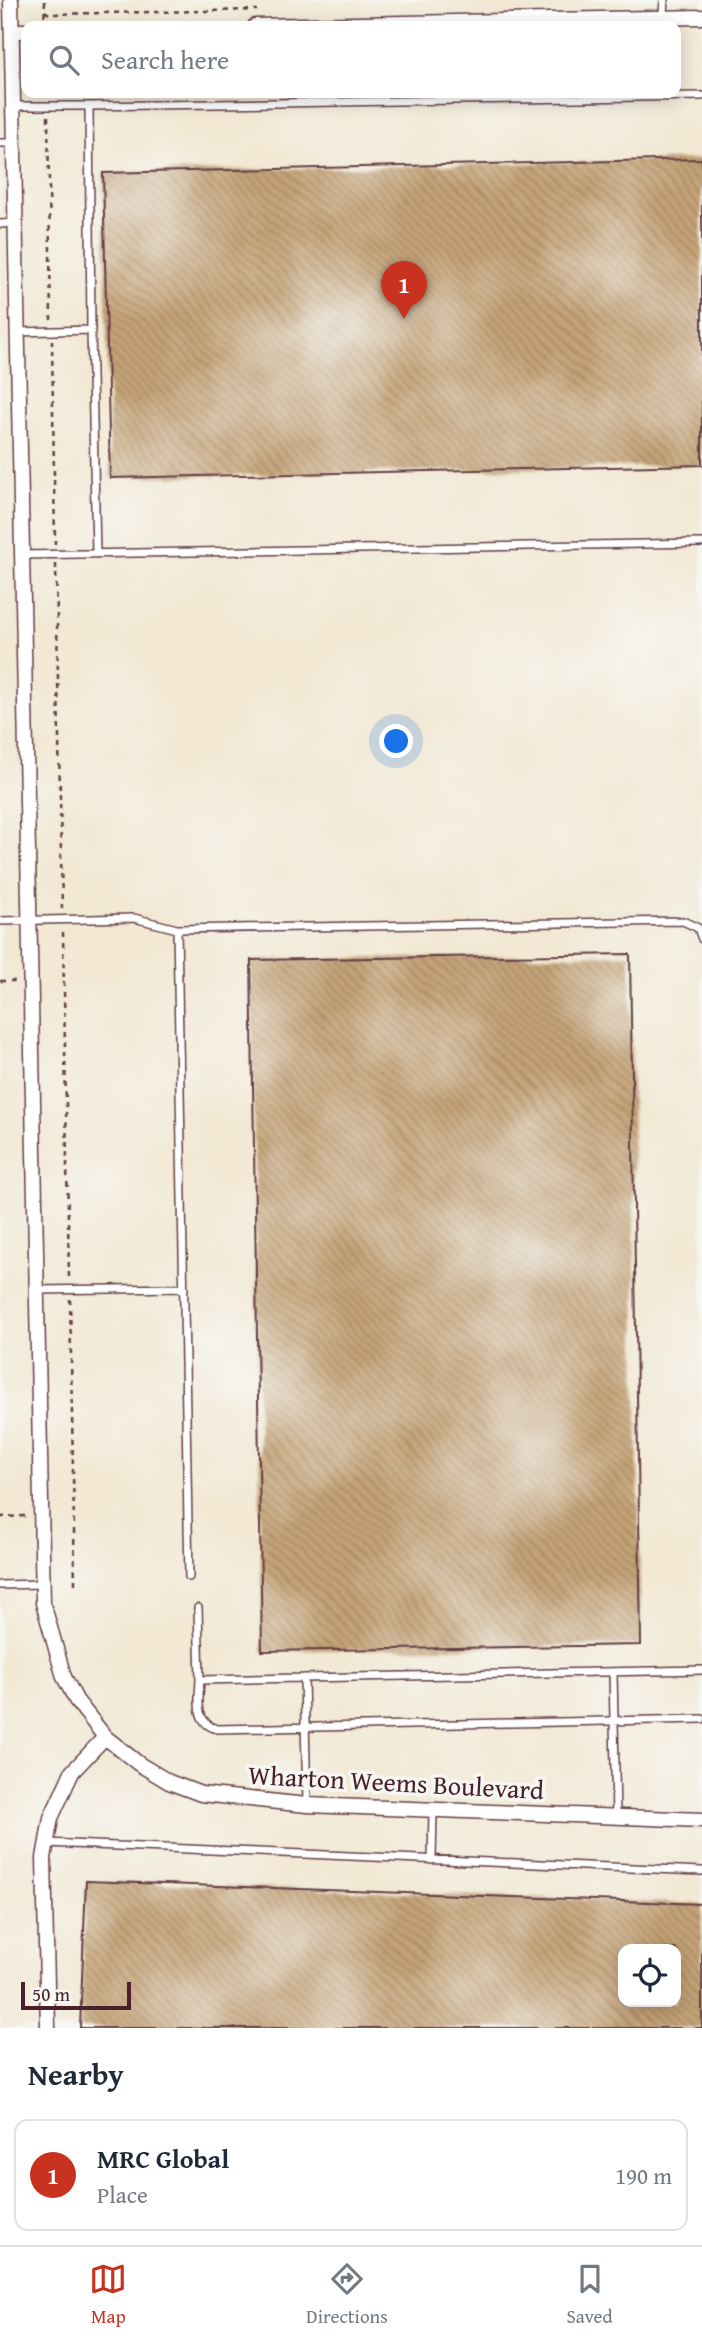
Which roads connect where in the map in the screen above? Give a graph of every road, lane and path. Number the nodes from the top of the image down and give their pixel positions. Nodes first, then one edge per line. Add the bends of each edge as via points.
1 (12, 0) edge
2 (45, 0) edge
3 (664, 0) edge
4 (702, 18) edge
5 (44, 21) edge
6 (662, 21) edge
7 (672, 21) edge
8 (19, 31) edge
9 (681, 95) edge
10 (702, 96) edge
11 (506, 98) edge
12 (15, 106) junction
13 (89, 106) junction
14 (47, 107) junction
15 (8, 143) edge
16 (16, 223) junction
17 (0, 224) edge
18 (91, 330) junction
19 (52, 331) junction
20 (18, 332) junction
21 (702, 542) edge
22 (96, 553) junction
23 (56, 554) junction
24 (22, 555) junction
25 (62, 919) junction
26 (30, 920) junction
27 (0, 921) edge
28 (177, 929) junction
29 (702, 939) edge
30 (184, 1288) junction
31 (69, 1289) junction
32 (37, 1290) junction
33 (41, 1516) junction
34 (0, 1517) edge
35 (189, 1577) dead end
36 (43, 1584) junction
37 (0, 1585) edge
38 (75, 1586) dead end
39 (198, 1608) dead end
40 (702, 1670) edge
41 (613, 1672) junction
42 (304, 1678) junction
43 (200, 1680) junction
44 (702, 1719) edge
45 (614, 1721) junction
46 (305, 1727) junction
47 (105, 1737) junction
48 (307, 1805) junction
49 (433, 1810) junction
50 (616, 1816) junction
51 (702, 1820) edge
52 (46, 1843) junction
53 (432, 1860) junction
54 (702, 1871) edge
55 (48, 2028) edge

1 - 8 street, Wharton Weems Boulevard
2 - 5 path
3 - 6 lane
4 - 7 street
8 - 12 street, Wharton Weems Boulevard
9 - 10 lane
11 - 13 lane
12 - 14 lane
12 - 15 street, Wharton Weems Boulevard
13 - 14 lane
13 - 18 lane
14 - 19 path
15 - 16 street, Wharton Weems Boulevard
16 - 17 lane
16 - 20 street, Wharton Weems Boulevard
18 - 19 lane
18 - 22 lane
19 - 20 lane
19 - 23 path
20 - 24 street, Wharton Weems Boulevard
21 - 22 lane
22 - 23 lane
23 - 24 lane
23 - 25 path
24 - 26 street, Wharton Weems Boulevard
25 - 26 lane
25 - 28 lane via 134,918
25 - 31 path
26 - 27 lane
26 - 32 street, Wharton Weems Boulevard
28 - 29 lane via 684,921 698,928
28 - 30 lane
30 - 31 lane
30 - 35 lane
31 - 32 lane
31 - 38 path
32 - 33 street, Wharton Weems Boulevard
33 - 34 path
33 - 36 street, Wharton Weems Boulevard
36 - 37 lane
36 - 47 street, Wharton Weems Boulevard via 43,1603 64,1677
39 - 43 lane
40 - 41 lane
41 - 42 lane
41 - 45 lane
42 - 43 lane
42 - 46 lane
43 - 46 lane via 199,1712 209,1727
44 - 45 lane
45 - 46 lane
45 - 50 lane
46 - 48 lane
47 - 48 street, Wharton Weems Boulevard via 169,1782 201,1794
47 - 52 street via 72,1772 51,1818
48 - 49 street, Wharton Weems Boulevard
49 - 50 street, Wharton Weems Boulevard
49 - 53 lane
50 - 51 street, Wharton Weems Boulevard
52 - 53 lane
52 - 55 street
53 - 54 lane

